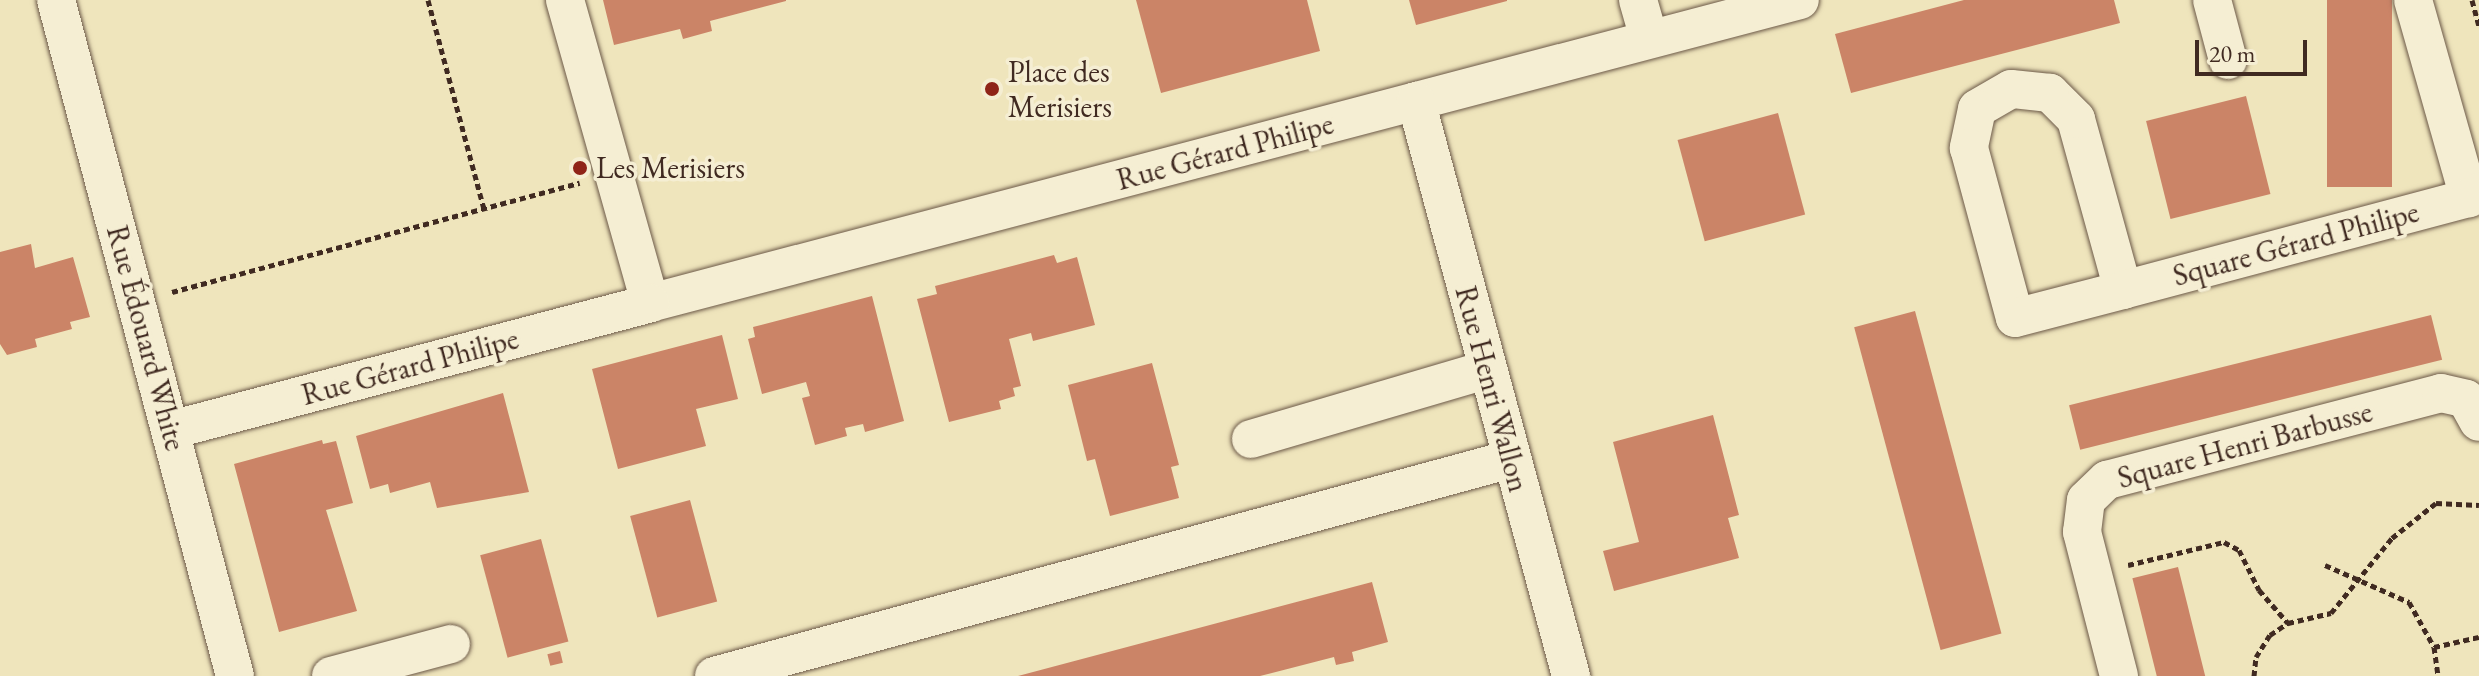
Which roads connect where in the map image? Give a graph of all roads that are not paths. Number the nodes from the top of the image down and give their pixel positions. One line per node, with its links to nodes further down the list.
1 (56, 0): 16 (street, Rue Édouard White)
2 (565, 0): 13 (street)
3 (1638, 0): 7 (street)
4 (1800, 0): 7 (street, Rue Gérard Philipe)
5 (2212, 0): 8 (street)
6 (2413, 0): 10 (street, Square Gérard Philipe)
7 (1649, 38): 9 (street, Rue Gérard Philipe)
8 (2228, 60)
9 (1416, 101): 13 (street, Rue Gérard Philipe); 14 (street, Rue Henri Wallon)
10 (2465, 142): 11 (street, Square Gérard Philipe)
11 (2474, 195): 12 (street, Square Gérard Philipe)
12 (2123, 290): 12 (street, Square Gérard Philipe)
13 (650, 303): 16 (street, Rue Gérard Philipe)
14 (1485, 370): 17 (street); 18 (street, Rue Henri Wallon)
15 (2479, 422): 24 (street, Square Henri Barbusse)
16 (171, 430): 20 (street, Rue Édouard White)
17 (1251, 439)
18 (1511, 459): 22 (street); 23 (street, Rue Henri Wallon)
19 (451, 644): 21 (street)
20 (235, 676)
21 (331, 676)
22 (714, 676)
23 (1571, 676)
24 (2119, 676)

